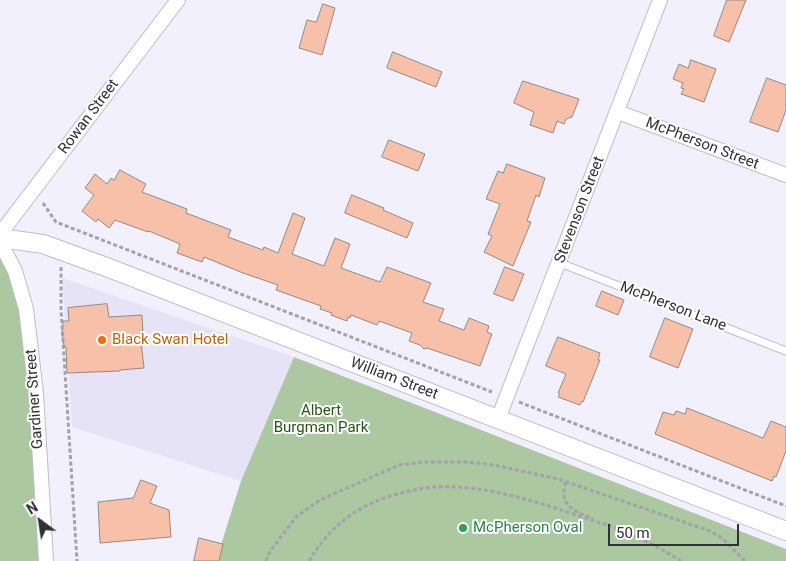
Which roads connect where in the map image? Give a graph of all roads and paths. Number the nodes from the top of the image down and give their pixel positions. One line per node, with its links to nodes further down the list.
1 (178, 0): 5 (street, Rowan Street)
2 (660, 0): 3 (street, Stevenson Street)
3 (618, 112): 4 (street, McPherson Street); 9 (street, Stevenson Street)
4 (786, 175)
5 (34, 190): 6 (street, Rowan Street); 11 (path)
6 (0, 236): 8 (street, William Street)
7 (0, 242): 17 (street, Gardiner Street)
8 (67, 253): 12 (street, William Street); 18 (path)
9 (560, 263): 10 (lane, McPherson Lane); 11 (street, Stevenson Street)
10 (786, 352)
11 (507, 398): 12 (street, Stevenson Street); 14 (path)
12 (498, 419): 16 (street, William Street)
13 (566, 482): 15 (path); 19 (path); 22 (path)
14 (786, 506)
15 (610, 526): 20 (path); 21 (path)
16 (786, 531)
17 (46, 561)
18 (77, 561)
19 (266, 561)
20 (309, 561)
21 (681, 561)
22 (745, 561)

